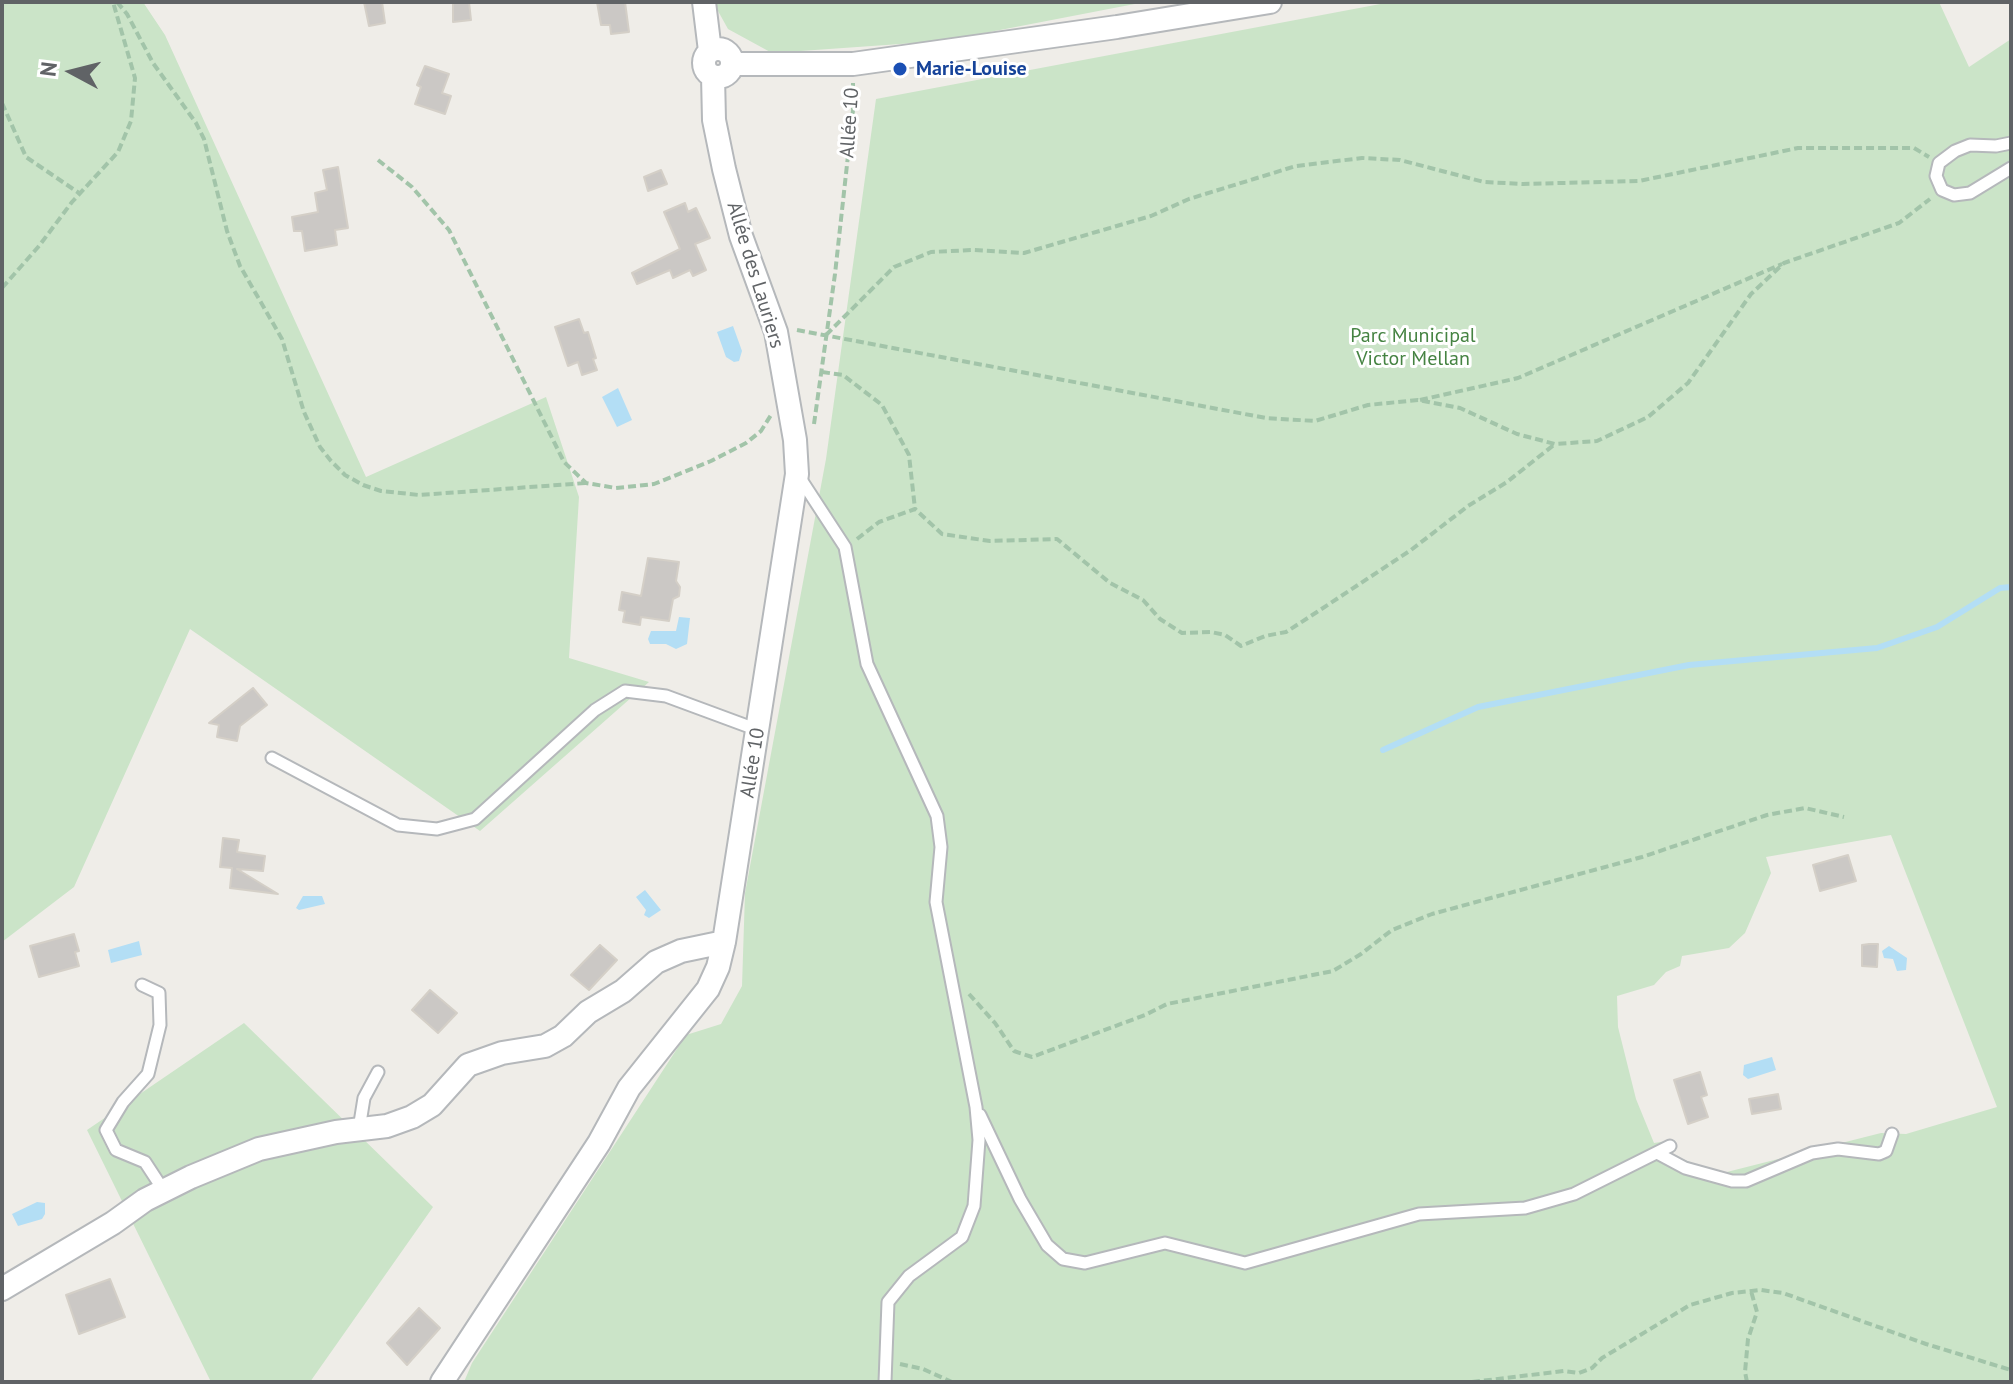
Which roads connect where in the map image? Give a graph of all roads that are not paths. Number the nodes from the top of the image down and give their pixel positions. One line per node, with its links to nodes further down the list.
1 (704, 2): 3 (street)
2 (1270, 2): 4 (street)
3 (710, 51): 4 (street); 5 (street)
4 (733, 64): 5 (street)
5 (713, 76): 8 (street, Allée des Lauriers)
6 (2011, 143): 7 (lane)
7 (2011, 168)
8 (797, 474): 9 (street, Allée 10); 14 (lane)
9 (758, 731): 10 (lane); 11 (street, Allée 10)
10 (272, 758)
11 (724, 942): 15 (street); 21 (street, Allée 10)
12 (142, 985): 19 (lane)
13 (378, 1072): 15 (lane)
14 (976, 1107): 18 (lane); 22 (lane)
15 (359, 1129): 19 (street)
16 (1892, 1134): 18 (lane)
17 (1670, 1146): 18 (lane)
18 (1657, 1153)
19 (164, 1191): 20 (street)
20 (2, 1289)
21 (442, 1382)
22 (885, 1382)

